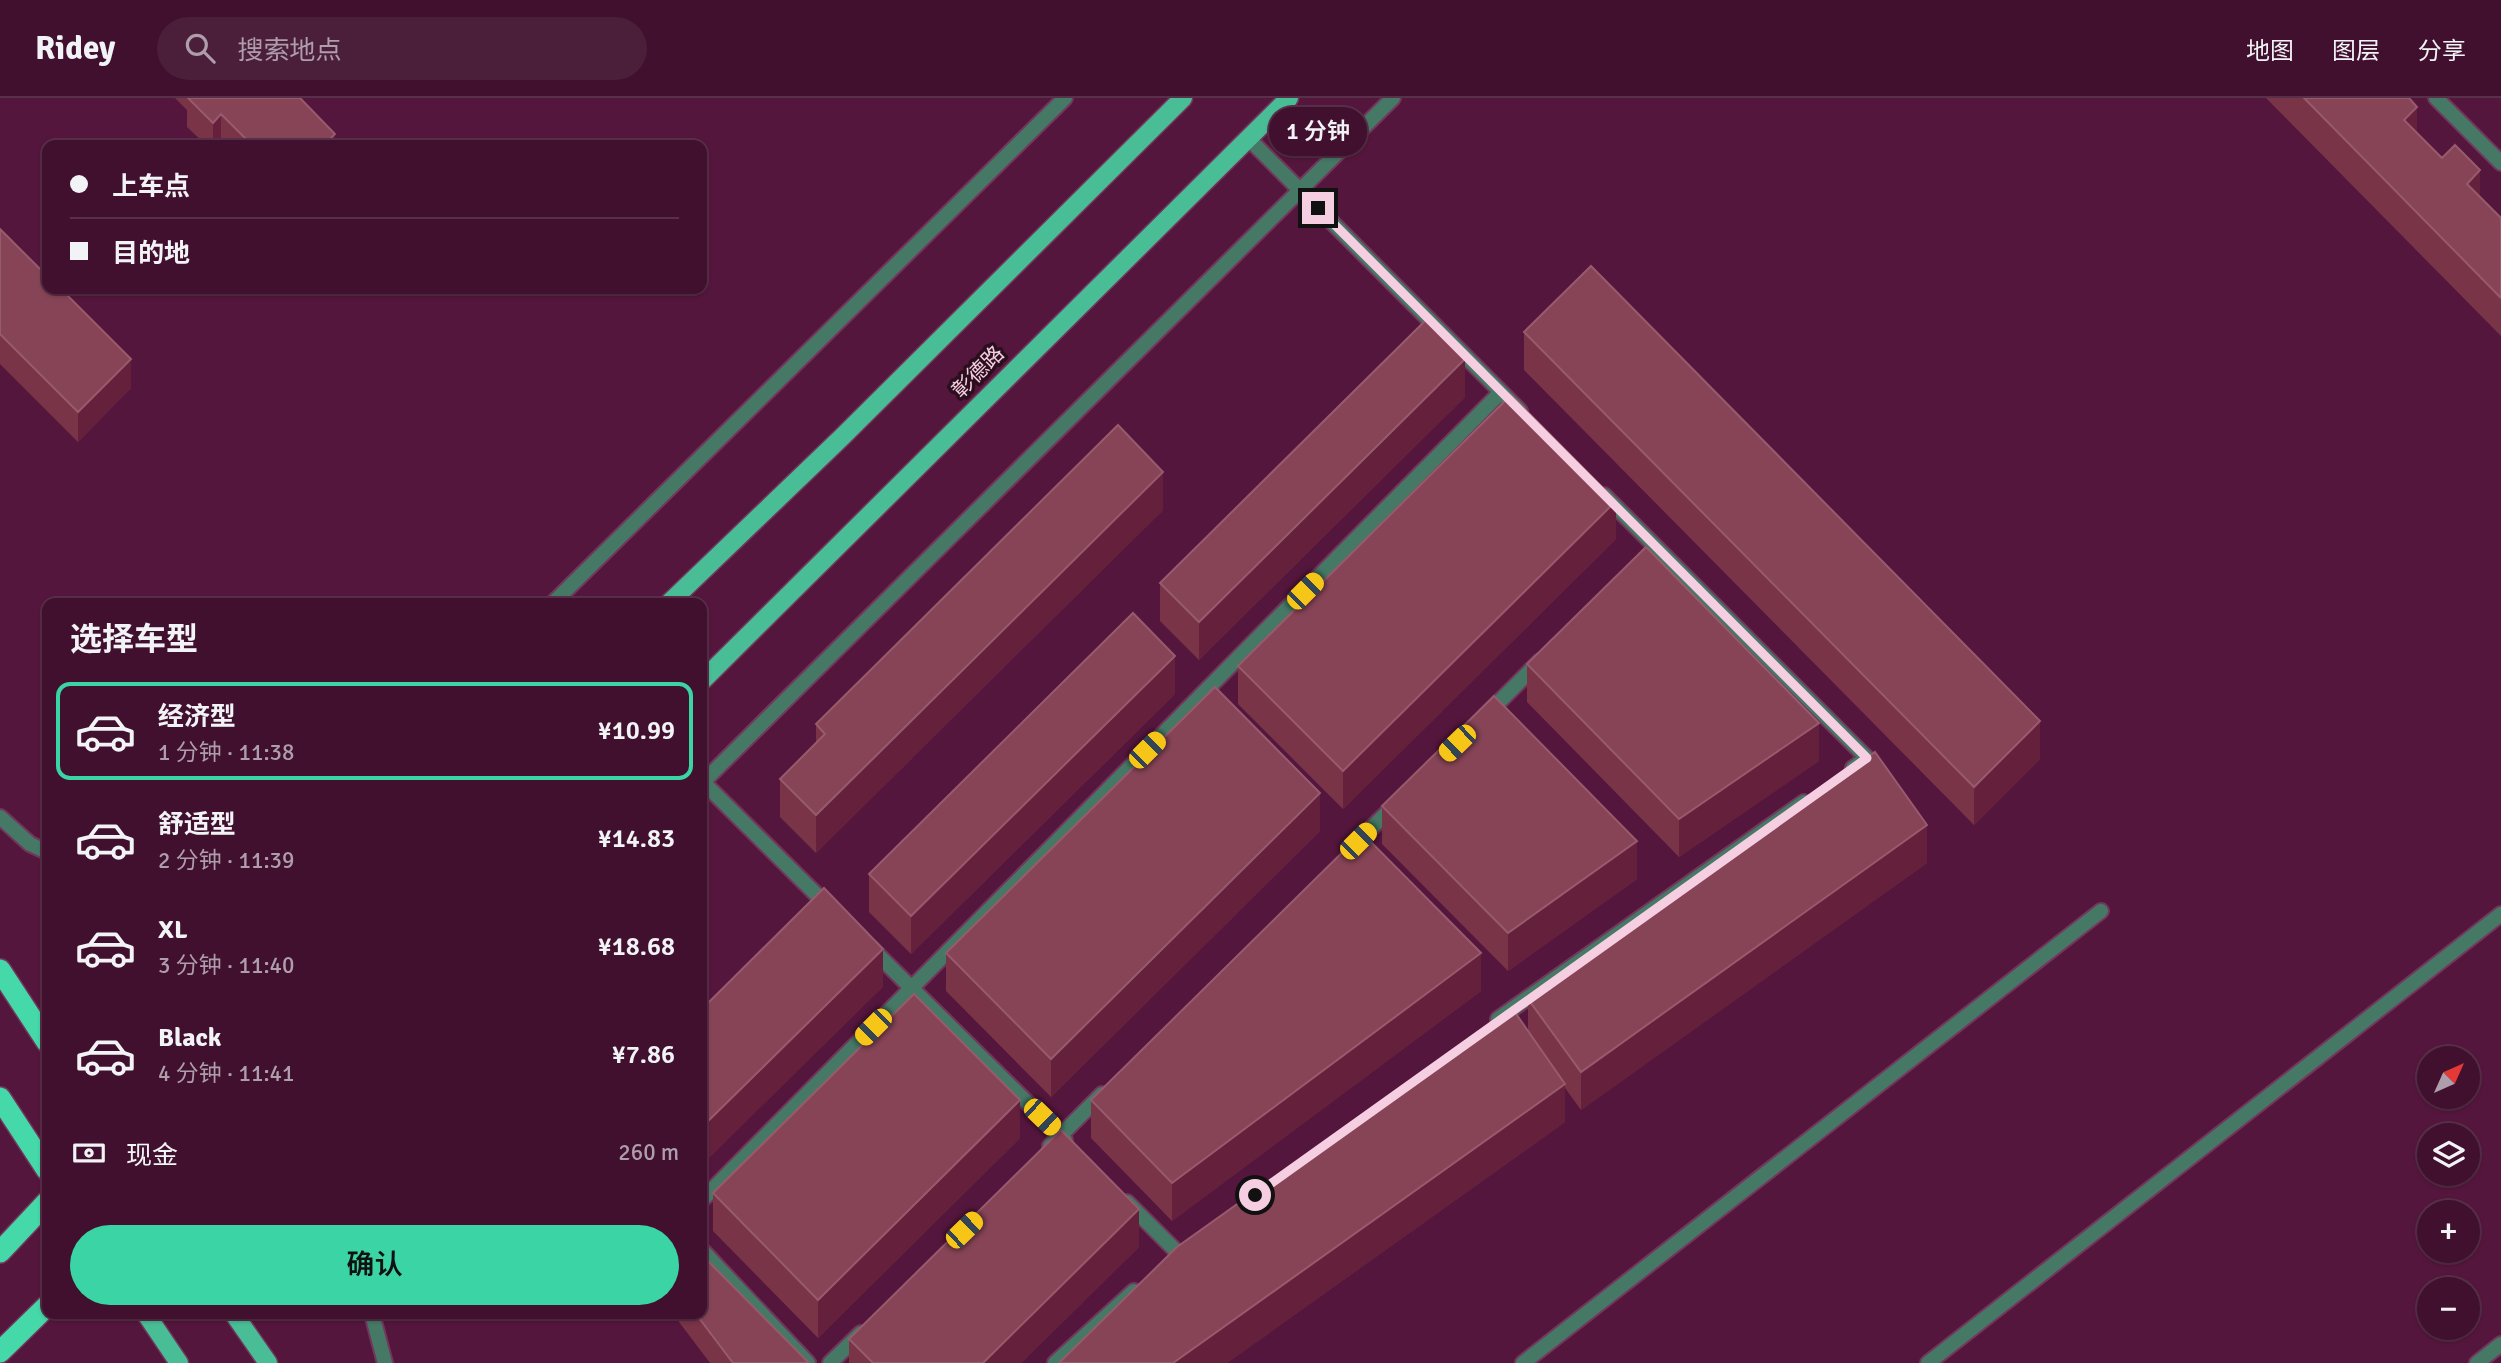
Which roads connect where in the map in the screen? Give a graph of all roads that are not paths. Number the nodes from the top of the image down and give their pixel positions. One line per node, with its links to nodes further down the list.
1 (1065, 98): 12 (street)
2 (1183, 98): 13 (main road)
3 (1289, 98): 6 (main road, 彰德路)
4 (1393, 98): 8 (street)
5 (2437, 98): 7 (street)
6 (1248, 138): 8 (street); 15 (main road, 彰德路)
7 (2501, 163)
8 (1300, 189): 9 (street); 18 (street)
9 (1501, 392): 10 (street); 30 (street)
10 (1530, 421)
11 (1598, 489): 17 (street)
12 (558, 598)
13 (674, 598)
14 (1547, 654): 16 (street)
15 (707, 676)
16 (1477, 723)
17 (1844, 774)
18 (707, 779)
19 (707, 787): 27 (street)
20 (1822, 790): 31 (street)
21 (1408, 792): 24 (street)
22 (0, 817): 23 (street)
23 (42, 850)
24 (1338, 861)
25 (2102, 911): 59 (street)
26 (2501, 914): 60 (street)
27 (842, 919)
28 (862, 939): 30 (street)
29 (0, 970): 32 (highway)
30 (911, 988): 35 (street); 40 (street)
31 (1489, 1026)
32 (42, 1034)
33 (1110, 1086): 35 (street)
34 (0, 1098): 38 (highway)
35 (1060, 1135): 36 (street); 37 (street)
36 (1041, 1154)
37 (1080, 1155)
38 (42, 1162)
39 (1119, 1194): 43 (street)
40 (707, 1195)
41 (42, 1207): 42 (highway)
42 (0, 1252)
43 (1178, 1253)
44 (707, 1255): 56 (street)
45 (1147, 1280): 58 (street)
46 (42, 1311): 52 (highway)
47 (148, 1319): 53 (main road)
48 (237, 1319): 54 (main road)
49 (373, 1319): 55 (street)
50 (868, 1325): 57 (street)
51 (2501, 1344): 61 (street)
52 (0, 1352)
53 (179, 1363)
54 (268, 1363)
55 (385, 1363)
56 (808, 1363)
57 (830, 1363)
58 (1055, 1363)
59 (1523, 1363)
60 (1928, 1363)
61 (2477, 1363)

